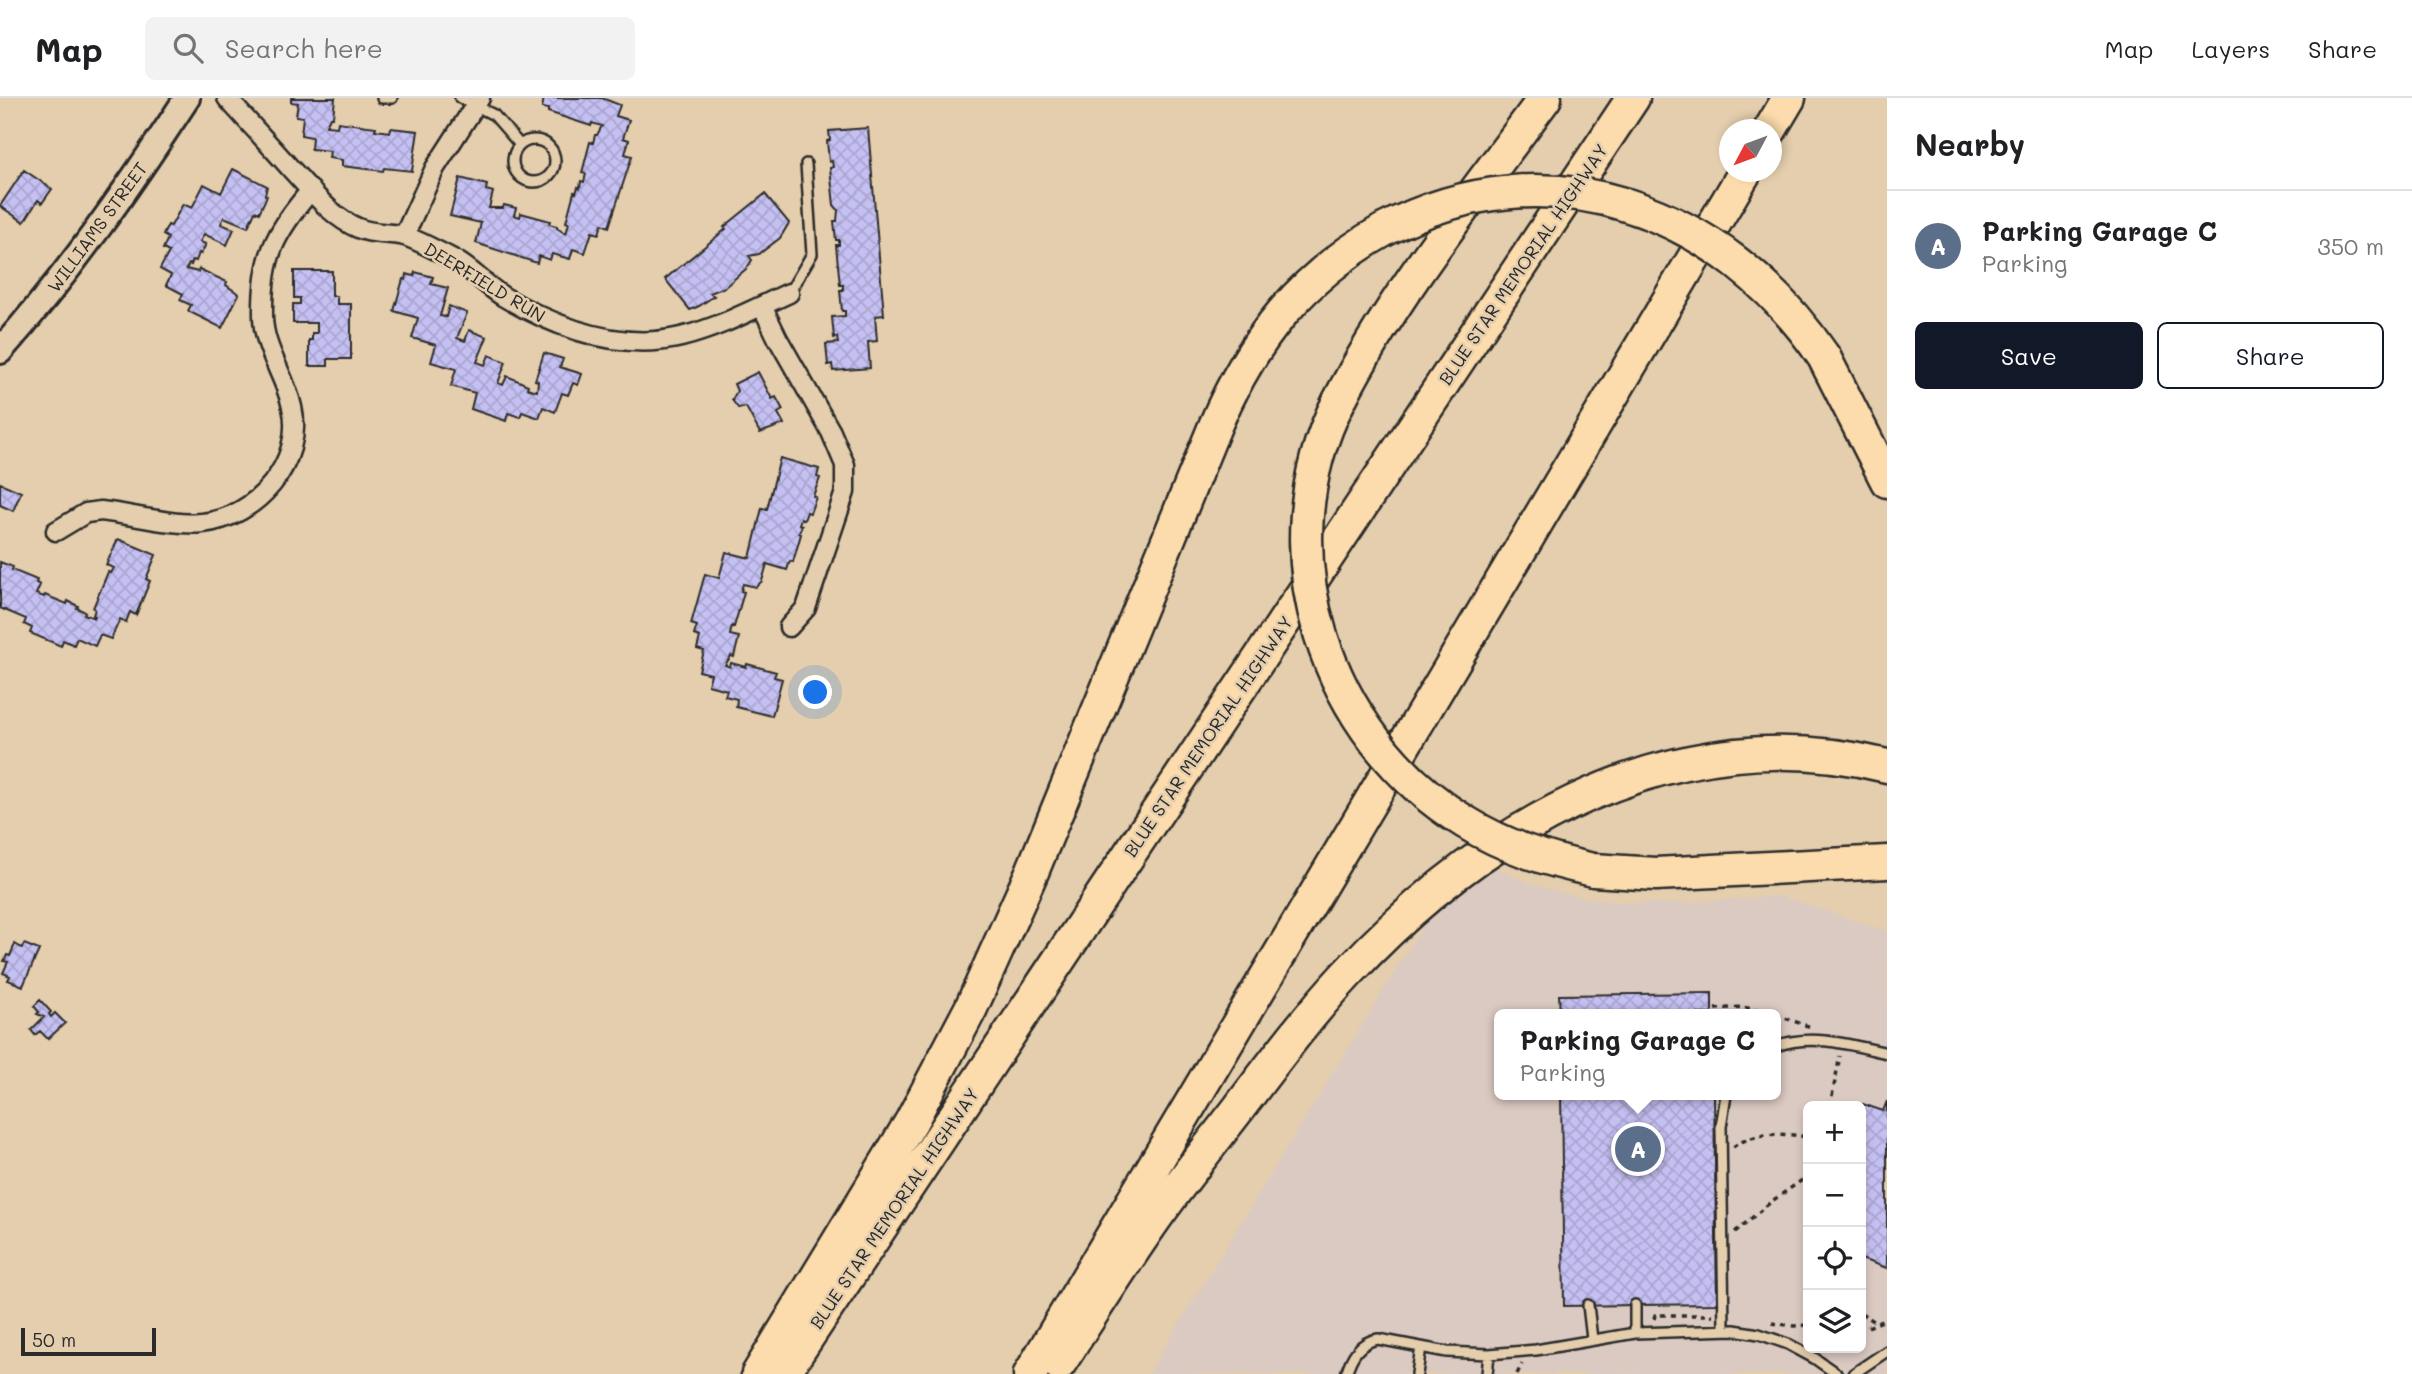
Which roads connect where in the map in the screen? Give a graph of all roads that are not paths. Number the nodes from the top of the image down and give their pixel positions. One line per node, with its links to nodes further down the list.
1 (187, 98): 17 (street, WILLIAMS STREET)
2 (227, 98): 13 (street, DEERFIELD RUN)
3 (382, 98): 4 (lane)
4 (392, 98)
5 (1545, 98): 22 (highway, bridge)
6 (1633, 98): 35 (highway, BLUE STAR MEMORIAL HIGHWAY)
7 (1789, 98): 9 (highway)
8 (472, 100): 10 (lane); 14 (street)
9 (1777, 119)
10 (520, 145): 10 (lane)
11 (806, 164): 15 (lane)
12 (1739, 182): 36 (highway)
13 (311, 190): 14 (street, DEERFIELD RUN); 19 (street)
14 (404, 236): 16 (street, DEERFIELD RUN)
15 (789, 293): 16 (street, DEERFIELD RUN)
16 (762, 306): 20 (street)
17 (0, 351)
18 (1887, 481): 34 (highway, bridge)
19 (56, 531)
20 (789, 627)
21 (1887, 765): 37 (highway)
22 (1887, 862)
23 (1781, 1045): 24 (lane)
24 (1887, 1053)
25 (1725, 1100): 28 (lane)
26 (1635, 1305): 29 (lane)
27 (1588, 1306): 30 (lane)
28 (1724, 1329): 29 (lane); 41 (lane)
29 (1635, 1334): 30 (lane)
30 (1592, 1339): 33 (lane)
31 (1421, 1347): 33 (lane); 38 (lane); 39 (lane)
32 (1887, 1351): 42 (lane)
33 (1489, 1354): 40 (lane)
34 (758, 1374)
35 (783, 1374)
36 (1030, 1374)
37 (1052, 1374)
38 (1346, 1374)
39 (1417, 1374)
40 (1487, 1374)
41 (1837, 1374)
42 (1853, 1374)

